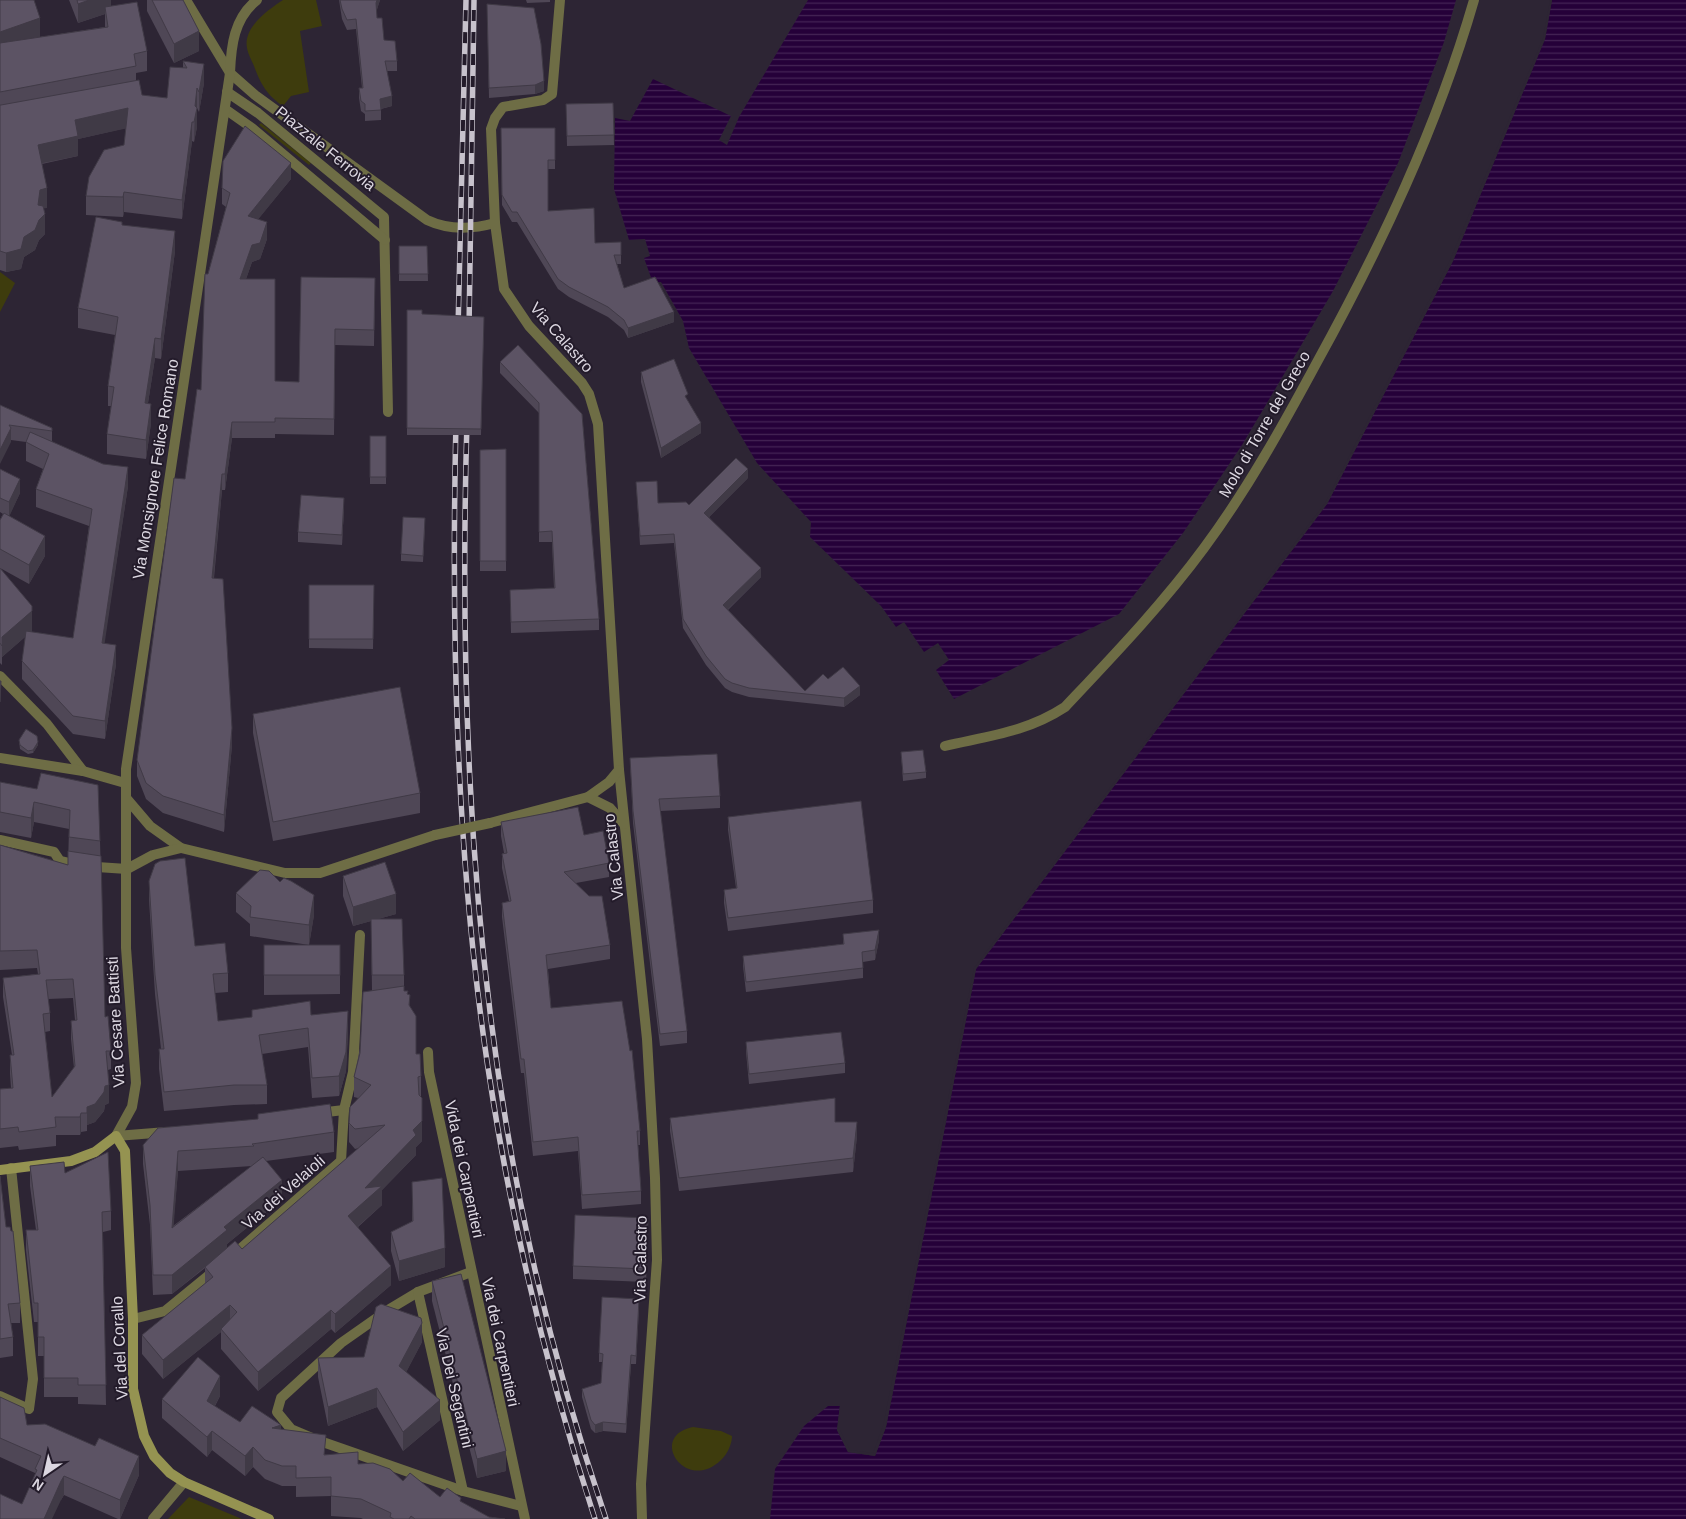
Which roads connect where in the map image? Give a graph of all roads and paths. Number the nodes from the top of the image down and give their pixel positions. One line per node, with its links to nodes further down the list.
1 (186, 0): 5 (street)
2 (257, 0): 5 (street, Via Monsignore Felice Romano)
3 (560, 0): 8 (street, Via Calastro)
4 (1474, 0): 12 (street, Molo di Torre del Greco)
5 (230, 73): 6 (street, Via Monsignore Felice Romano); 8 (street)
6 (227, 92): 7 (street, Via Monsignore Felice Romano); 9 (street, Piazzale Ferrovia)
7 (224, 109): 9 (street, Piazzale Ferrovia); 16 (street, Via Monsignore Felice Romano)
8 (495, 223): 14 (street, Via Calastro)
9 (385, 240): 10 (street, Piazzale Ferrovia)
10 (388, 412)
11 (0, 676): 15 (street)
12 (945, 746)
13 (0, 758): 15 (street)
14 (619, 770): 17 (street); 19 (street, Via Calastro)
15 (83, 771): 16 (street)
16 (125, 783): 18 (street, Via Monsignore Felice Romano)
17 (588, 798): 19 (street); 21 (street, bridge)
18 (127, 799): 21 (street); 22 (street, Via Monsignore Felice Romano)
19 (624, 824): 40 (street, Via Calastro)
20 (0, 840): 22 (street)
21 (181, 848): 22 (street)
22 (128, 869): 28 (street, Via Cesare Battisti)
23 (360, 935): 25 (street, Via dei Velaioli)
24 (428, 1052): 30 (street, Vida dei Carpentieri)
25 (344, 1110): 26 (street); 32 (street, Via dei Velaioli)
26 (306, 1115)
27 (175, 1131): 28 (street)
28 (116, 1136): 29 (street, Via Cesare Battisti); 32 (street, Via del Corallo)
29 (5, 1169): 33 (street)
30 (471, 1272): 31 (street, Via dei Carpentieri); 36 (street, Via dei Carpentieri)
31 (418, 1292): 35 (street, Via Dei Segantini); 35 (street, Via dei Carpentieri)
32 (133, 1319): 34 (street, Via del Corallo)
33 (0, 1396)
34 (184, 1482): 37 (street); 38 (street, Via del Corallo)
35 (463, 1491): 36 (street, Via dei Carpentieri)
36 (522, 1506): 39 (street, Via dei Carpentieri)
37 (153, 1519)
38 (269, 1519)
39 (525, 1519)
40 (642, 1519)

